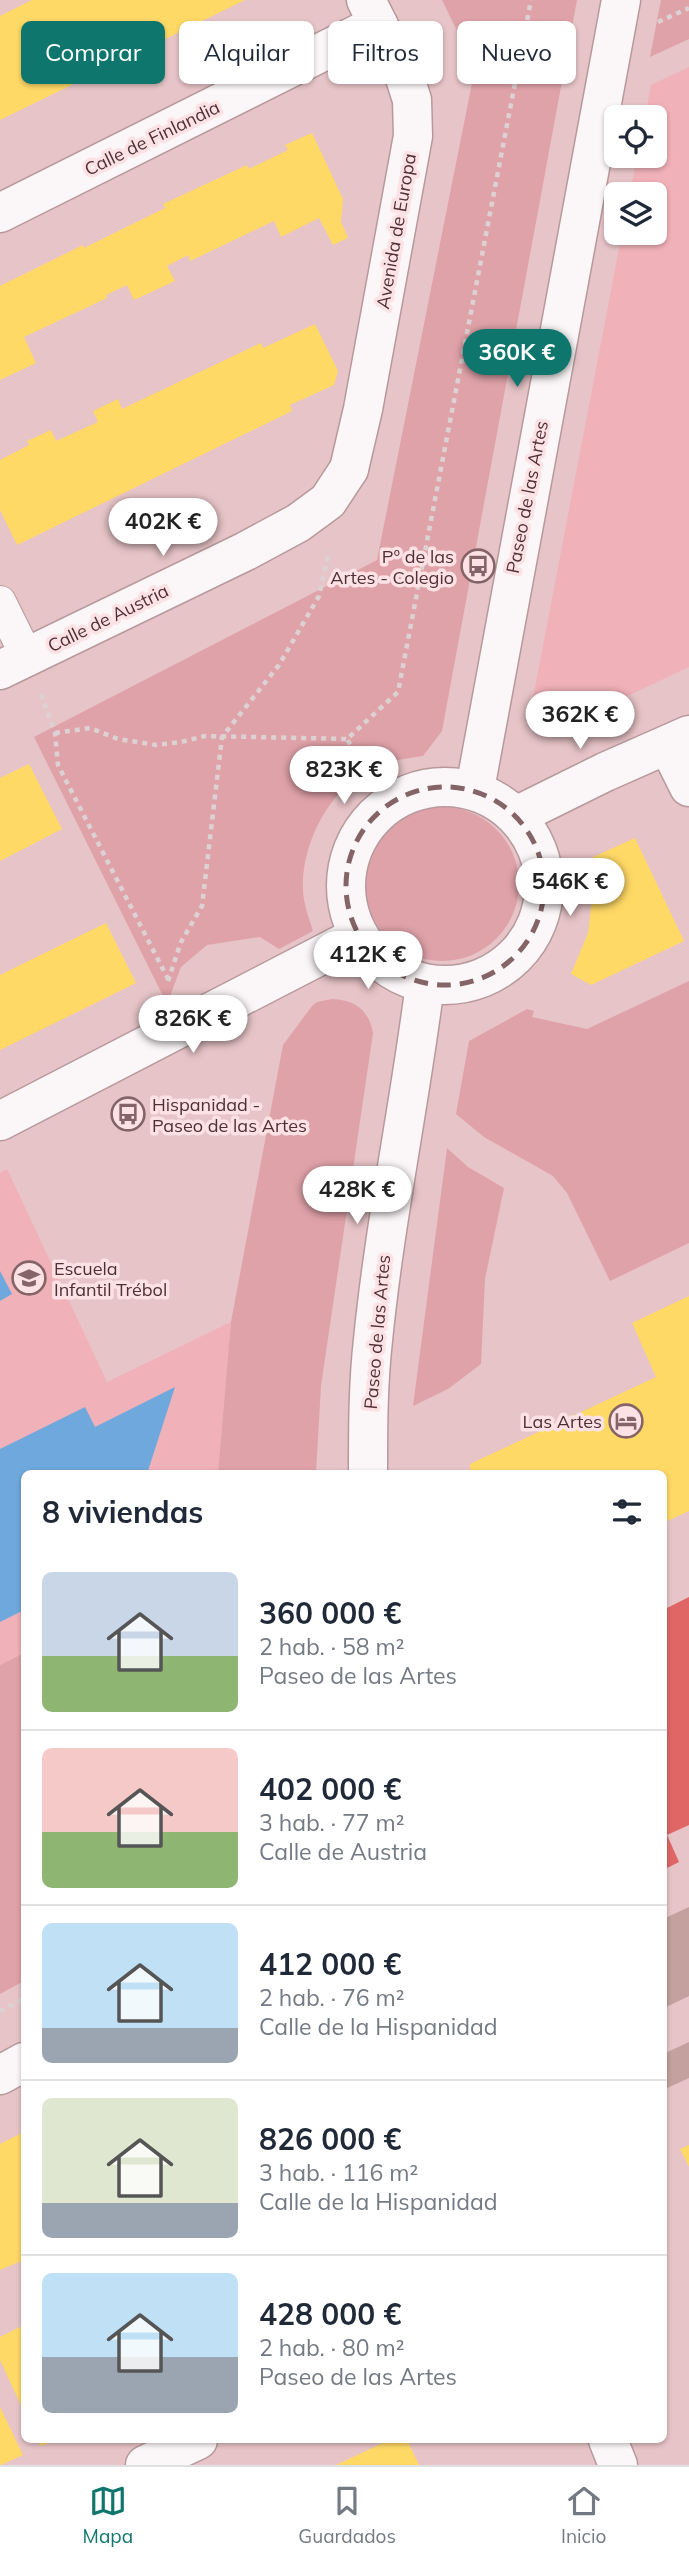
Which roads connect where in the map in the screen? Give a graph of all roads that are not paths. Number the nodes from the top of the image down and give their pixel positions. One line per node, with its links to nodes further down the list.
1 (621, 0): 9 (street, Paseo de las Artes)
2 (372, 12): 3 (street, Calle de Finlandia); 4 (street, Avenida de Europa)
3 (0, 213)
4 (349, 469): 6 (street, Calle de Austria)
5 (0, 602): 6 (street)
6 (13, 663)
7 (679, 740): 8 (street); 10 (street)
8 (689, 788)
9 (475, 789): 10 (street); 11 (street)
10 (518, 815): 12 (street)
11 (358, 936): 12 (street); 13 (street)
12 (425, 984): 14 (street, Paseo de las Artes)
13 (0, 1121)
14 (368, 1470)
15 (21, 2064): 16 (street)
16 (0, 2075)
17 (192, 2443): 19 (street)
18 (609, 2443): 20 (street)
19 (145, 2465)
20 (618, 2465)

